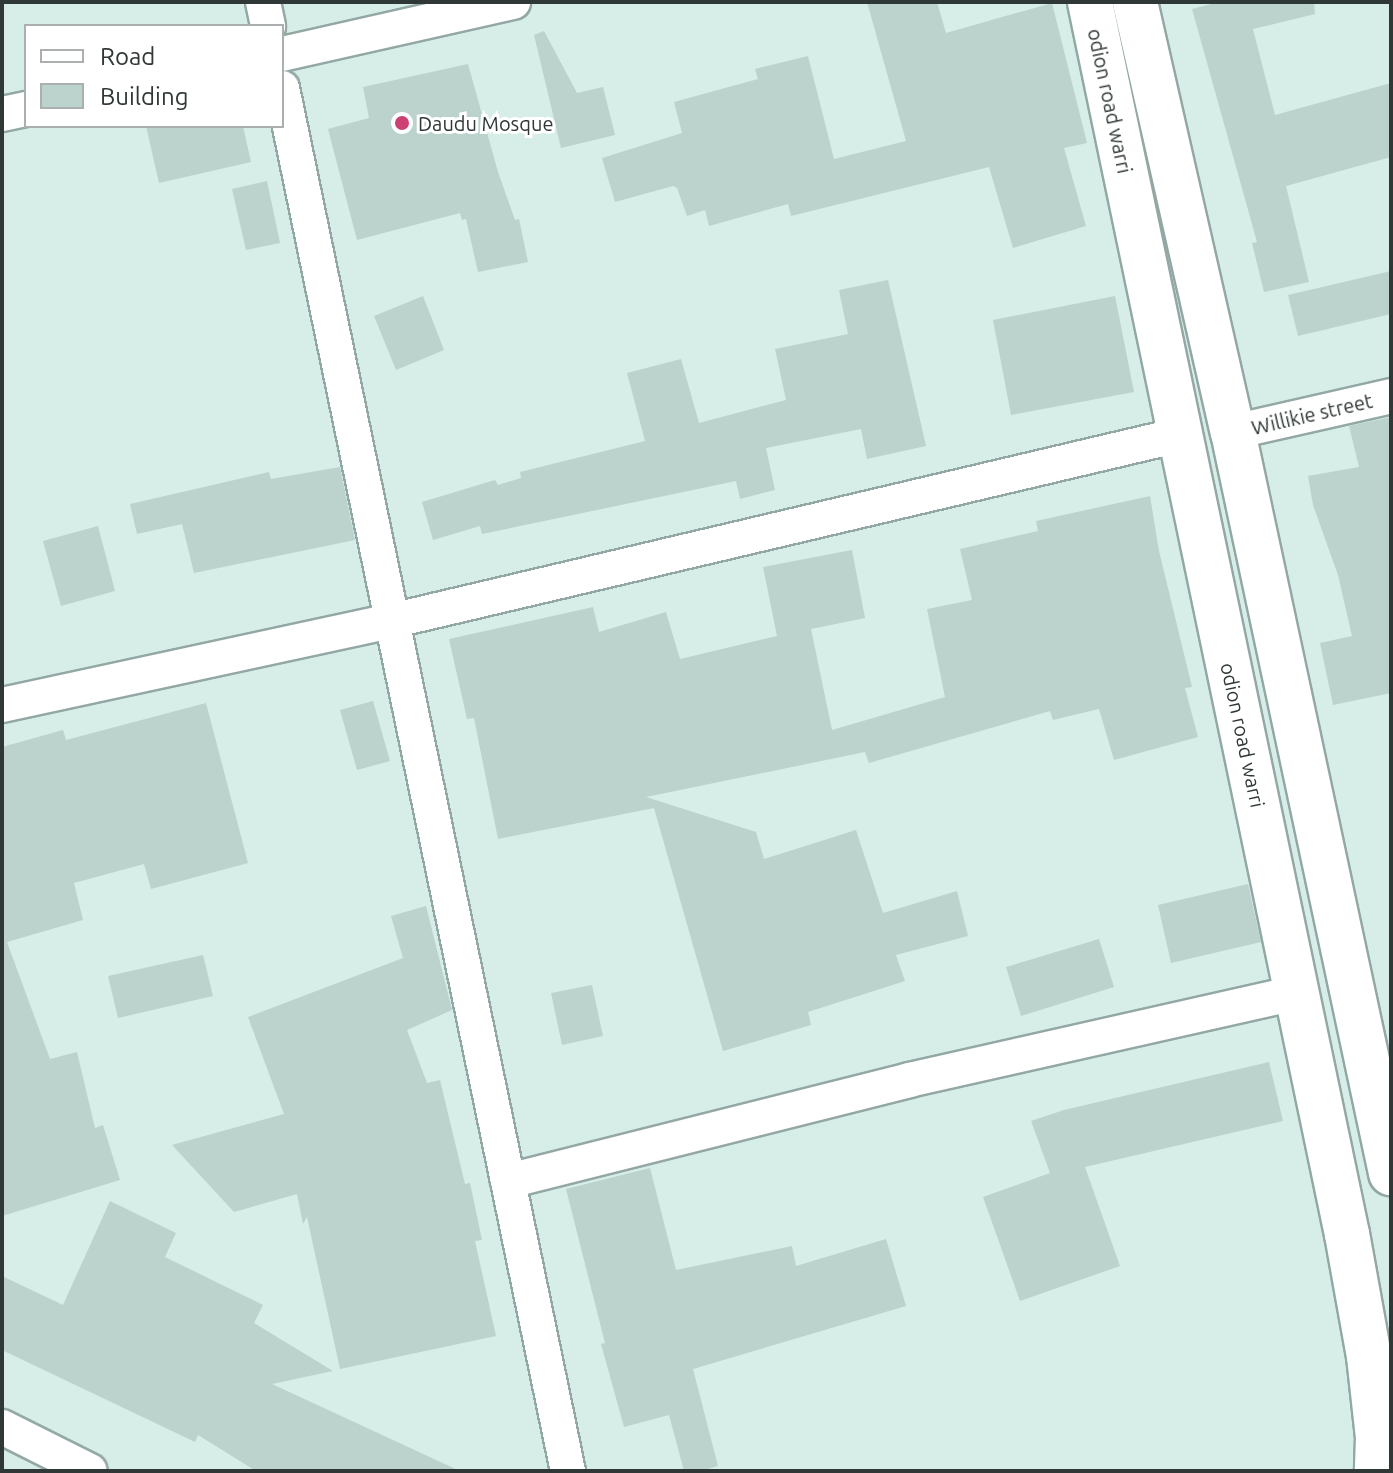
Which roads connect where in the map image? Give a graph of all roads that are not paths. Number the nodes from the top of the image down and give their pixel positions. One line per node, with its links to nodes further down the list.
1 (263, 2): 5 (street)
2 (513, 2): 6 (street)
3 (1090, 2): 12 (main road, odion road warri)
4 (1135, 2): 11 (main road)
5 (268, 24)
6 (284, 54)
7 (284, 98): 13 (street)
8 (24, 109): 9 (street)
9 (2, 114)
10 (1391, 396): 11 (street, Willikie street)
11 (1233, 432): 16 (main road)
12 (1179, 435): 13 (street); 15 (main road, odion road warri)
13 (391, 621): 14 (street); 17 (street)
14 (2, 705)
15 (1298, 992): 17 (street); 21 (main road, odion road warri)
16 (1391, 1173)
17 (508, 1181): 20 (street)
18 (2, 1427): 19 (street)
19 (90, 1471)
20 (568, 1471)
21 (1377, 1471)

